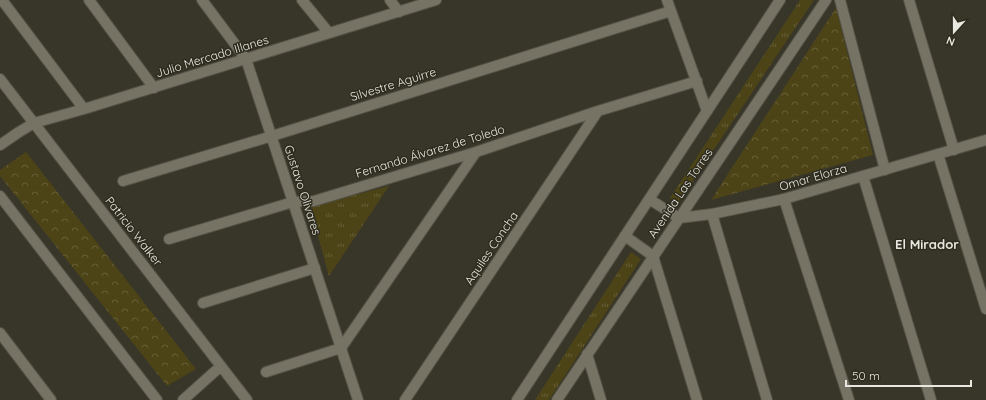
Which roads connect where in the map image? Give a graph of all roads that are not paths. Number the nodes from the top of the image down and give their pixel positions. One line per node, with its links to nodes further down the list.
1 (2, 0): 19 (street)
2 (88, 0): 18 (street)
3 (202, 0): 15 (street, Gustavo Olivares)
4 (302, 0): 14 (street)
5 (390, 0): 13 (street)
6 (436, 0): 13 (street, Julio Mercado Illanes)
7 (667, 0): 12 (street)
8 (780, 0): 21 (street, Avenida Las Torres)
9 (826, 0): 37 (street, Avenida Las Torres)
10 (840, 0): 29 (street)
11 (909, 0): 26 (street)
12 (671, 11): 17 (street); 23 (street, Silvestre Aguirre)
13 (399, 12): 14 (street, Julio Mercado Illanes)
14 (329, 33): 15 (street, Julio Mercado Illanes)
15 (246, 59): 18 (street, Julio Mercado Illanes); 23 (street, Gustavo Olivares)
16 (0, 79): 22 (street, Patricio Walker)
17 (697, 81): 20 (street, Fernando Álvarez de Toledo); 21 (street)
18 (154, 88): 19 (street, Julio Mercado Illanes)
19 (84, 109): 22 (street, Julio Mercado Illanes)
20 (598, 111): 27 (street, Fernando Álvarez de Toledo); 54 (street, Aquiles Concha)
21 (707, 111): 33 (street, Avenida Las Torres)
22 (34, 123): 25 (street, Julio Mercado Illanes); 47 (street, Patricio Walker)
23 (272, 136): 31 (street, Silvestre Aguirre); 35 (street, Gustavo Olivares)
24 (986, 140): 26 (street, Omar Elorza)
25 (0, 145)
26 (954, 150): 28 (street, Omar Elorza)
27 (476, 152): 35 (street, Fernando Álvarez de Toledo); 45 (street)
28 (938, 154): 29 (street, Omar Elorza); 43 (street)
29 (885, 170): 30 (street, Omar Elorza)
30 (863, 176): 34 (street, Omar Elorza); 61 (street)
31 (123, 180)
32 (0, 196): 50 (street)
33 (649, 199): 37 (street); 38 (street, Avenida Las Torres)
34 (784, 199): 36 (street, Omar Elorza); 60 (street)
35 (293, 202): 39 (street, Fernando Álvarez de Toledo); 41 (street, Gustavo Olivares)
36 (712, 214): 37 (street, Omar Elorza); 59 (street)
37 (679, 218): 40 (street, Avenida Las Torres)
38 (625, 236): 40 (street); 55 (street, Avenida Las Torres)
39 (169, 238)
40 (653, 256): 46 (street, Avenida Las Torres); 58 (street)
41 (315, 268): 42 (street); 45 (street, Gustavo Olivares)
42 (203, 303)
43 (986, 310)
44 (0, 333): 49 (street)
45 (341, 348): 48 (street); 53 (street, Gustavo Olivares)
46 (587, 354): 56 (street, Avenida Las Torres); 57 (street)
47 (221, 366): 51 (street); 52 (street, Patricio Walker)
48 (266, 372)
49 (52, 400)
50 (157, 400)
51 (183, 400)
52 (247, 400)
53 (358, 400)
54 (405, 400)
55 (517, 400)
56 (557, 400)
57 (601, 400)
58 (696, 400)
59 (767, 400)
60 (849, 400)
61 (931, 400)

